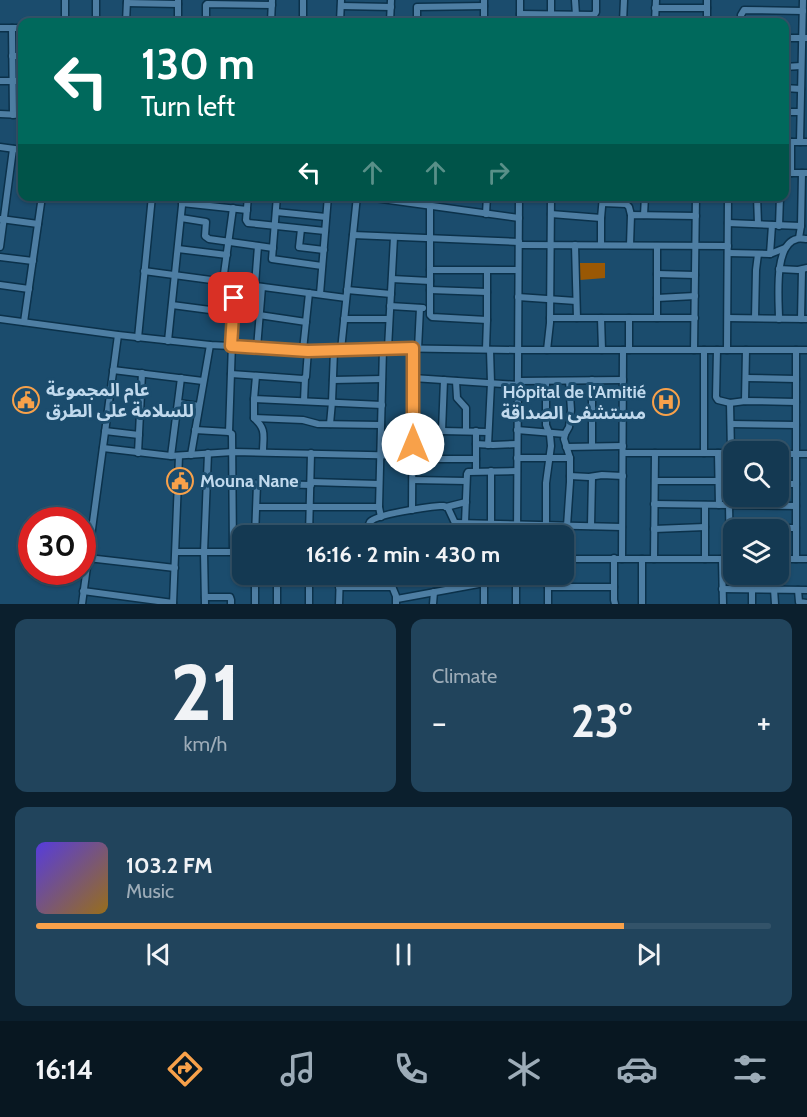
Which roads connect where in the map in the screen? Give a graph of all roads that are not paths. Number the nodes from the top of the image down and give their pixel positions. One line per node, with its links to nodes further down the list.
1 (65, 0): 30 (street)
2 (96, 0): 31 (street)
3 (303, 0): 36 (street)
4 (520, 0): 26 (street)
5 (551, 0): 27 (street)
6 (575, 0): 29 (street)
7 (596, 0): 41 (street)
8 (624, 0): 42 (street)
9 (656, 0): 22 (street)
10 (707, 0): 23 (street)
11 (751, 0): 24 (street)
12 (802, 0): 25 (street)
13 (127, 2): 14 (street); 32 (street)
14 (178, 2): 33 (street)
15 (221, 2): 16 (street); 34 (street)
16 (272, 2): 35 (street)
17 (340, 3): 18 (street)
18 (391, 3): 37 (street)
19 (417, 3): 20 (street)
20 (434, 3): 21 (street)
21 (484, 3)
22 (656, 8): 23 (street); 43 (street)
23 (707, 8): 44 (street)
24 (751, 10): 25 (street); 45 (street)
25 (802, 11): 50 (street)
26 (520, 14): 27 (street); 38 (street)
27 (551, 15): 28 (street)
28 (562, 15): 29 (street); 39 (street)
29 (576, 15): 40 (street)
30 (65, 18)
31 (96, 18)
32 (126, 18)
33 (178, 18)
34 (206, 18)
35 (271, 18)
36 (303, 18)
37 (390, 18)
38 (520, 18)
39 (562, 18)
40 (582, 18)
41 (586, 18)
42 (623, 18)
43 (655, 18)
44 (707, 18)
45 (741, 18)
46 (0, 28): 47 (street)
47 (12, 28): 48 (street); 51 (street)
48 (18, 28)
49 (789, 38): 50 (street)
50 (805, 38): 53 (street)
51 (12, 56): 52 (street); 56 (street)
52 (18, 56)
53 (801, 66): 54 (street); 59 (street)
54 (789, 67)
55 (0, 81): 56 (street)
56 (12, 81): 57 (street); 63 (street)
57 (18, 81)
58 (789, 88): 59 (street)
59 (801, 89): 61 (street)
60 (789, 112): 61 (street)
61 (800, 112): 65 (street)
62 (0, 114): 63 (street)
63 (13, 115): 64 (street)
64 (18, 115)
65 (803, 142)
66 (0, 147): 67 (street)
67 (13, 149): 68 (street); 104 (street)
68 (18, 150)
69 (804, 173): 111 (street)
70 (41, 201): 106 (street)
71 (151, 201): 142 (street)
72 (183, 201): 101 (street)
73 (189, 201): 92 (street)
74 (248, 201): 93 (street)
75 (277, 201): 94 (street)
76 (328, 201): 100 (street)
77 (357, 201): 114 (street)
78 (401, 201): 90 (street)
79 (419, 201): 90 (street)
80 (486, 201): 95 (street)
81 (519, 201): 102 (street)
82 (551, 201): 96 (street)
83 (603, 201): 103 (street)
84 (609, 201): 98 (street)
85 (645, 201): 97 (street)
86 (696, 201): 99 (street)
87 (728, 201): 105 (street)
88 (757, 201): 107 (street)
89 (780, 201): 110 (street)
90 (419, 205): 91 (street)
91 (430, 206): 95 (street); 117 (street)
92 (233, 208): 93 (street); 119 (street)
93 (247, 210): 108 (street)
94 (276, 212): 100 (street); 108 (street)
95 (486, 214): 102 (street)
96 (550, 214): 103 (street); 121 (street)
97 (644, 214): 98 (street); 99 (street)
98 (631, 215): 124 (street)
99 (696, 216): 127 (street)
100 (326, 217): 113 (street)
101 (181, 218): 119 (street); 131 (street)
102 (519, 218): 120 (street)
103 (601, 218): 123 (street)
104 (2, 219): 106 (street); 128 (street)
105 (728, 223): 107 (street); 132 (street)
106 (38, 224): 138 (street)
107 (758, 224): 109 (street)
108 (275, 225): 112 (street); 129 (street)
109 (772, 225): 110 (street); 135 (street)
110 (779, 226): 111 (street)
111 (801, 226): 116 (street)
112 (301, 229): 113 (street); 133 (street)
113 (325, 231): 133 (street)
114 (353, 235): 115 (street); 156 (street)
115 (394, 237): 117 (street); 149 (street)
116 (799, 238): 118 (street); 130 (street)
117 (430, 239): 120 (street); 143 (street)
118 (807, 239)
119 (228, 242): 125 (street); 136 (street)
120 (519, 243): 121 (street); 144 (street)
121 (550, 245): 122 (street); 166 (street)
122 (575, 245): 123 (street); 167 (street)
123 (601, 245): 124 (street)
124 (630, 245): 126 (street)
125 (258, 246): 129 (street); 154 (street)
126 (657, 246): 127 (street); 146 (street)
127 (695, 246): 132 (street); 148 (street)
128 (0, 247)
129 (273, 248): 139 (street)
130 (785, 248): 135 (street); 140 (street)
131 (178, 249): 136 (street); 147 (street)
132 (728, 249): 134 (street); 180 (street)
133 (324, 250): 139 (street)
134 (758, 254): 135 (street); 181 (street)
135 (770, 254)
136 (227, 255): 150 (street)
137 (0, 257): 138 (street)
138 (33, 261): 155 (street)
139 (322, 266): 160 (street)
140 (779, 268): 141 (street); 185 (street)
141 (804, 269): 186 (street)
142 (144, 270): 147 (street); 191 (street)
143 (430, 270): 145 (street); 151 (street)
144 (518, 270): 145 (street); 163 (street)
145 (487, 271): 158 (street)
146 (657, 274): 148 (street); 165 (street)
147 (175, 275): 150 (street); 168 (street)
148 (695, 275): 162 (street)
149 (392, 279): 151 (street); 161 (street)
150 (223, 281): 152 (street)
151 (430, 281): 157 (street)
152 (234, 283): 154 (street); 172 (street)
153 (0, 285): 155 (street)
154 (258, 286): 159 (street); 173 (street)
155 (29, 289): 188 (street)
156 (347, 290): 161 (street); 164 (street)
157 (430, 290): 158 (street); 171 (street)
158 (487, 292): 187 (street)
159 (309, 293): 160 (street); 189 (street)
160 (320, 294): 164 (street)
161 (391, 294): 169 (street)
162 (695, 296): 165 (street); 179 (street)
163 (518, 297): 166 (street); 201 (street)
164 (346, 298): 183 (street)
165 (657, 298): 178 (street)
166 (550, 299): 167 (street); 174 (street)
167 (576, 301): 175 (street)
168 (172, 305): 172 (street); 192 (street)
169 (390, 306): 170 (street); 184 (street)
170 (420, 308): 171 (street); 197 (street)
171 (430, 308): 187 (street)
172 (233, 313): 194 (street)
173 (260, 315): 189 (street); 195 (street)
174 (550, 318): 175 (street); 202 (street)
175 (577, 318): 176 (street)
176 (601, 318): 177 (street); 203 (street)
177 (629, 318): 178 (street); 204 (street)
178 (657, 318): 179 (street)
179 (695, 318): 205 (street)
180 (728, 318): 181 (street); 208 (street)
181 (755, 318): 185 (street)
182 (0, 319): 188 (street)
183 (344, 319): 184 (street); 199 (street)
184 (389, 319): 196 (street)
185 (779, 319): 186 (street)
186 (804, 319)
187 (487, 320): 200 (street)
188 (24, 322): 190 (street)
189 (306, 322): 198 (street)
190 (118, 336): 191 (street); 212 (street)
191 (138, 338): 192 (street)
192 (168, 341): 193 (street)
193 (210, 345): 194 (street); 228 (street)
194 (231, 346): 195 (street); 214 (street)
195 (257, 348): 198 (street)
196 (385, 348): 197 (street); 199 (street); 222 (street)
197 (415, 349): 200 (street); 220 (street)
198 (306, 350): 199 (street); 219 (street)
199 (338, 350): 224 (street)
200 (488, 350): 201 (street); 232 (street)
201 (518, 350): 202 (street); 233 (street)
202 (547, 350): 203 (street)
203 (602, 350): 204 (street)
204 (626, 350): 205 (street); 227 (street)
205 (694, 350): 206 (street)
206 (704, 350): 207 (street); 215 (street)
207 (717, 350): 208 (street); 216 (street)
208 (727, 350): 209 (street)
209 (746, 350): 210 (street); 221 (street)
210 (796, 350): 211 (street); 223 (street)
211 (807, 350)
212 (113, 370): 213 (street); 250 (street)
213 (142, 373): 218 (street); 259 (street)
214 (231, 374): 217 (street); 255 (street)
215 (704, 375): 216 (street); 274 (street)
216 (717, 375): 240 (street)
217 (256, 376): 219 (street); 234 (street)
218 (181, 378): 228 (street); 239 (street)
219 (304, 378): 235 (street)
220 (413, 378): 225 (street); 251 (street)
221 (746, 378): 223 (street); 236 (street)
222 (382, 379): 224 (street); 241 (street)
223 (796, 379): 238 (street)
224 (333, 380): 237 (street)
225 (444, 380): 229 (street); 252 (street)
226 (592, 380): 227 (street); 231 (street); 264 (street)
227 (623, 380): 267 (street)
228 (204, 381): 242 (street)
229 (456, 381): 232 (street); 253 (street)
230 (546, 381): 231 (street); 233 (street); 257 (street)
231 (569, 381): 258 (street)
232 (491, 383): 233 (street); 256 (street)
233 (518, 383): 249 (street)
234 (254, 399): 235 (street); 243 (street)
235 (304, 401): 237 (street)
236 (745, 401): 238 (street); 240 (street)
237 (332, 402): 241 (street); 244 (street)
238 (796, 402): 247 (street)
239 (179, 403): 242 (street); 282 (street)
240 (730, 403): 245 (street)
241 (382, 405): 246 (street)
242 (199, 406): 248 (street)
243 (254, 418): 244 (street); 269 (street)
244 (330, 424): 246 (street)
245 (731, 424): 247 (street); 260 (street)
246 (381, 425): 281 (street)
247 (796, 425): 279 (street)
248 (195, 430): 255 (street); 277 (street)
249 (517, 430): 257 (street); 262 (street)
250 (105, 431): 259 (street); 266 (street)
251 (413, 431): 252 (street); 284 (street)
252 (442, 431): 253 (street)
253 (466, 431): 254 (street)
254 (476, 431): 256 (street); 261 (street)
255 (229, 432): 268 (street)
256 (488, 432): 263 (street)
257 (549, 432): 258 (street); 286 (street)
258 (565, 434): 265 (street)
259 (139, 435): 270 (street)
260 (732, 441)
261 (476, 444): 263 (street); 288 (street)
262 (517, 444): 263 (street); 285 (street)
263 (488, 445)
264 (592, 446): 265 (street); 267 (street)
265 (566, 447): 287 (street)
266 (103, 448): 270 (street); 312 (street)
267 (623, 449): 273 (street); 293 (street)
268 (233, 452): 269 (street); 271 (street); 299 (street)
269 (263, 452): 272 (street)
270 (138, 453): 282 (street)
271 (207, 453): 277 (street); 338 (street)
272 (311, 453): 281 (street); 301 (street)
273 (655, 453): 274 (street); 297 (street)
274 (704, 453): 275 (street)
275 (718, 453): 276 (street); 298 (street)
276 (723, 453)
277 (191, 454): 283 (street)
278 (789, 454): 279 (street)
279 (796, 454): 280 (street); 304 (street)
280 (807, 454)
281 (380, 455): 284 (street); 302 (street)
282 (171, 456): 283 (street)
283 (179, 456): 337 (street)
284 (413, 456): 288 (street); 295 (street)
285 (517, 458): 286 (street); 291 (street)
286 (549, 458): 287 (street); 327 (street)
287 (570, 458): 292 (street)
288 (476, 459): 289 (street)
289 (476, 471): 290 (street); 296 (street)
290 (491, 471): 291 (street); 321 (street)
291 (517, 471): 322 (street)
292 (570, 476): 294 (street); 328 (street)
293 (623, 476): 294 (street); 331 (street)
294 (592, 477): 330 (street)
295 (413, 480): 296 (street); 317 (street)
296 (466, 481): 305 (street)
297 (655, 481): 298 (street); 306 (street)
298 (718, 481): 308 (street)
299 (233, 483): 300 (street); 323 (street)
300 (257, 484): 301 (street); 313 (street)
301 (311, 484): 302 (street); 314 (street)
302 (379, 484): 315 (street)
303 (789, 484): 304 (street)
304 (796, 484): 311 (street)
305 (466, 502): 316 (street); 320 (street)
306 (654, 504): 307 (street); 335 (street)
307 (705, 505): 308 (street); 332 (street)
308 (719, 505): 309 (street)
309 (723, 505)
310 (789, 506): 311 (street)
311 (796, 506): 334 (street)
312 (95, 507)
313 (257, 507): 314 (street); 324 (street)
314 (311, 507): 315 (street); 325 (street)
315 (379, 507): 318 (street)
316 (446, 507): 317 (street); 319 (street)
317 (412, 510): 318 (street)
318 (381, 517): 326 (street)
319 (456, 523): 320 (street)
320 (465, 523): 321 (street)
321 (491, 524): 322 (street)
322 (517, 524): 327 (street)
323 (232, 525)
324 (256, 525)
325 (310, 525)
326 (369, 525)
327 (546, 525)
328 (567, 525)
329 (574, 526): 330 (street)
330 (591, 526): 331 (street)
331 (622, 527): 342 (street)
332 (705, 528): 335 (street); 345 (street)
333 (789, 528): 334 (street)
334 (796, 528): 348 (street)
335 (654, 529): 344 (street)
336 (232, 551): 338 (street)
337 (176, 552): 338 (street); 350 (street)
338 (204, 552): 369 (street)
339 (614, 558): 341 (street); 342 (street); 361 (street)
340 (96, 559): 350 (street)
341 (574, 559)
342 (622, 559): 343 (street)
343 (642, 559): 344 (street); 385 (street)
344 (654, 559): 345 (street)
345 (705, 559): 346 (street)
346 (722, 559): 362 (street)
347 (789, 559): 348 (street)
348 (796, 559): 349 (street)
349 (807, 559)
350 (175, 568): 374 (street)
351 (84, 585): 367 (street)
352 (255, 585): 376 (street)
353 (277, 585): 377 (street)
354 (309, 585): 378 (street)
355 (478, 585): 368 (street)
356 (484, 585): 381 (street)
357 (516, 585): 382 (street)
358 (339, 587): 359 (street); 379 (street)
359 (392, 587): 370 (street)
360 (548, 587): 361 (street); 383 (street)
361 (614, 587): 384 (street)
362 (722, 589): 363 (street); 386 (street)
363 (752, 589): 364 (street); 387 (street)
364 (774, 589): 365 (street); 388 (street)
365 (798, 590): 366 (street); 372 (street)
366 (807, 590)
367 (83, 591): 371 (street); 373 (street)
368 (434, 592): 370 (street); 380 (street)
369 (205, 601): 375 (street)
370 (397, 601)
371 (158, 602): 374 (street)
372 (807, 603)
373 (82, 604)
374 (173, 604)
375 (231, 604)
376 (255, 604)
377 (277, 604)
378 (309, 604)
379 (339, 604)
380 (433, 604)
381 (484, 604)
382 (516, 604)
383 (548, 604)
384 (615, 604)
385 (642, 604)
386 (723, 604)
387 (752, 604)
388 (775, 604)

